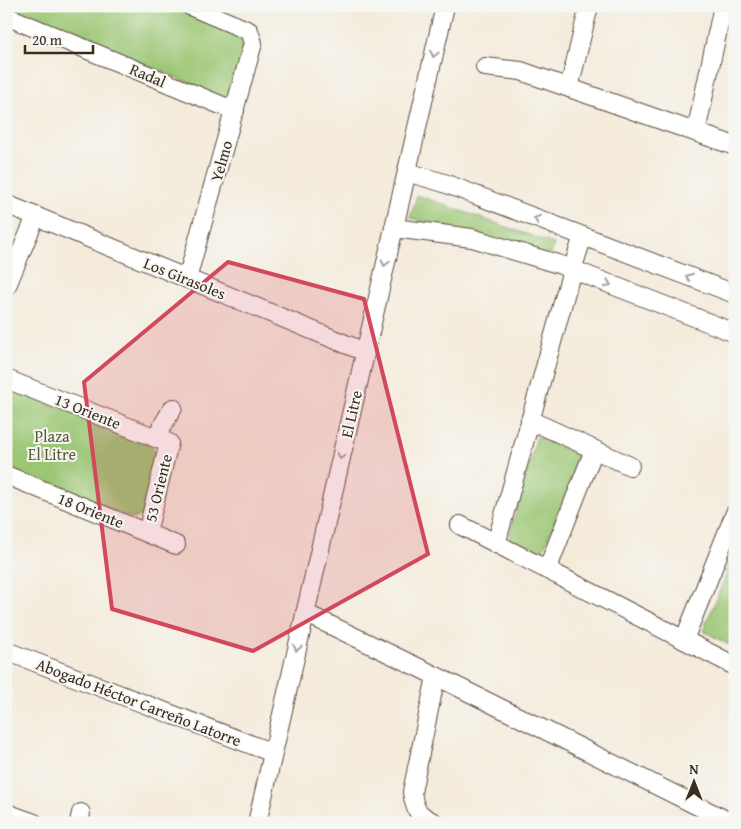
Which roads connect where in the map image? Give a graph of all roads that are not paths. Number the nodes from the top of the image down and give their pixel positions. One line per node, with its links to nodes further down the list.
1 (190, 6): 8 (street, Yelmo)
2 (445, 6): 11 (street, El Litre, one-way to 11)
3 (589, 6): 7 (street)
4 (722, 6): 9 (street)
5 (6, 16): 8 (street, Radal)
6 (485, 66): 7 (street)
7 (569, 88): 9 (street)
8 (235, 110): 17 (street, Yelmo)
9 (696, 132): 10 (street)
10 (735, 146)
11 (407, 172): 14 (street, El Litre); 15 (street, one-way to 11)
12 (6, 204): 13 (street, Los Girasoles)
13 (36, 216): 17 (street, Los Girasoles); 18 (street)
14 (394, 228): 16 (street); 21 (street, El Litre, one-way to 21)
15 (583, 236): 16 (street); 19 (street, one-way to 15)
16 (572, 270): 20 (street, one-way to 20); 24 (street)
17 (187, 279): 21 (street, Los Girasoles)
18 (6, 288)
19 (735, 294)
20 (735, 333)
21 (365, 352): 35 (street, El Litre, one-way to 35)
22 (6, 379): 25 (street, 13 Oriente)
23 (173, 408): 25 (street, 53 Oriente)
24 (530, 420): 26 (street); 32 (street)
25 (162, 440): 31 (street, 53 Oriente)
26 (594, 450): 27 (street); 34 (street)
27 (630, 466)
28 (6, 475): 31 (street, 18 Oriente)
29 (735, 513): 36 (street)
30 (460, 525): 32 (street)
31 (147, 533): 33 (street, 18 Oriente)
32 (496, 544): 34 (street)
33 (176, 545)
34 (547, 570): 36 (street)
35 (305, 613): 39 (street); 40 (street, El Litre, one-way to 40)
36 (684, 640): 38 (street)
37 (6, 651): 40 (street, Abogado Héctor Carreño Latorre)
38 (735, 666)
39 (436, 676): 44 (street); 45 (street)
40 (273, 753): 43 (street, El Litre)
41 (6, 813): 42 (street)
42 (34, 823)
43 (257, 823)
44 (435, 823)
45 (732, 823)

